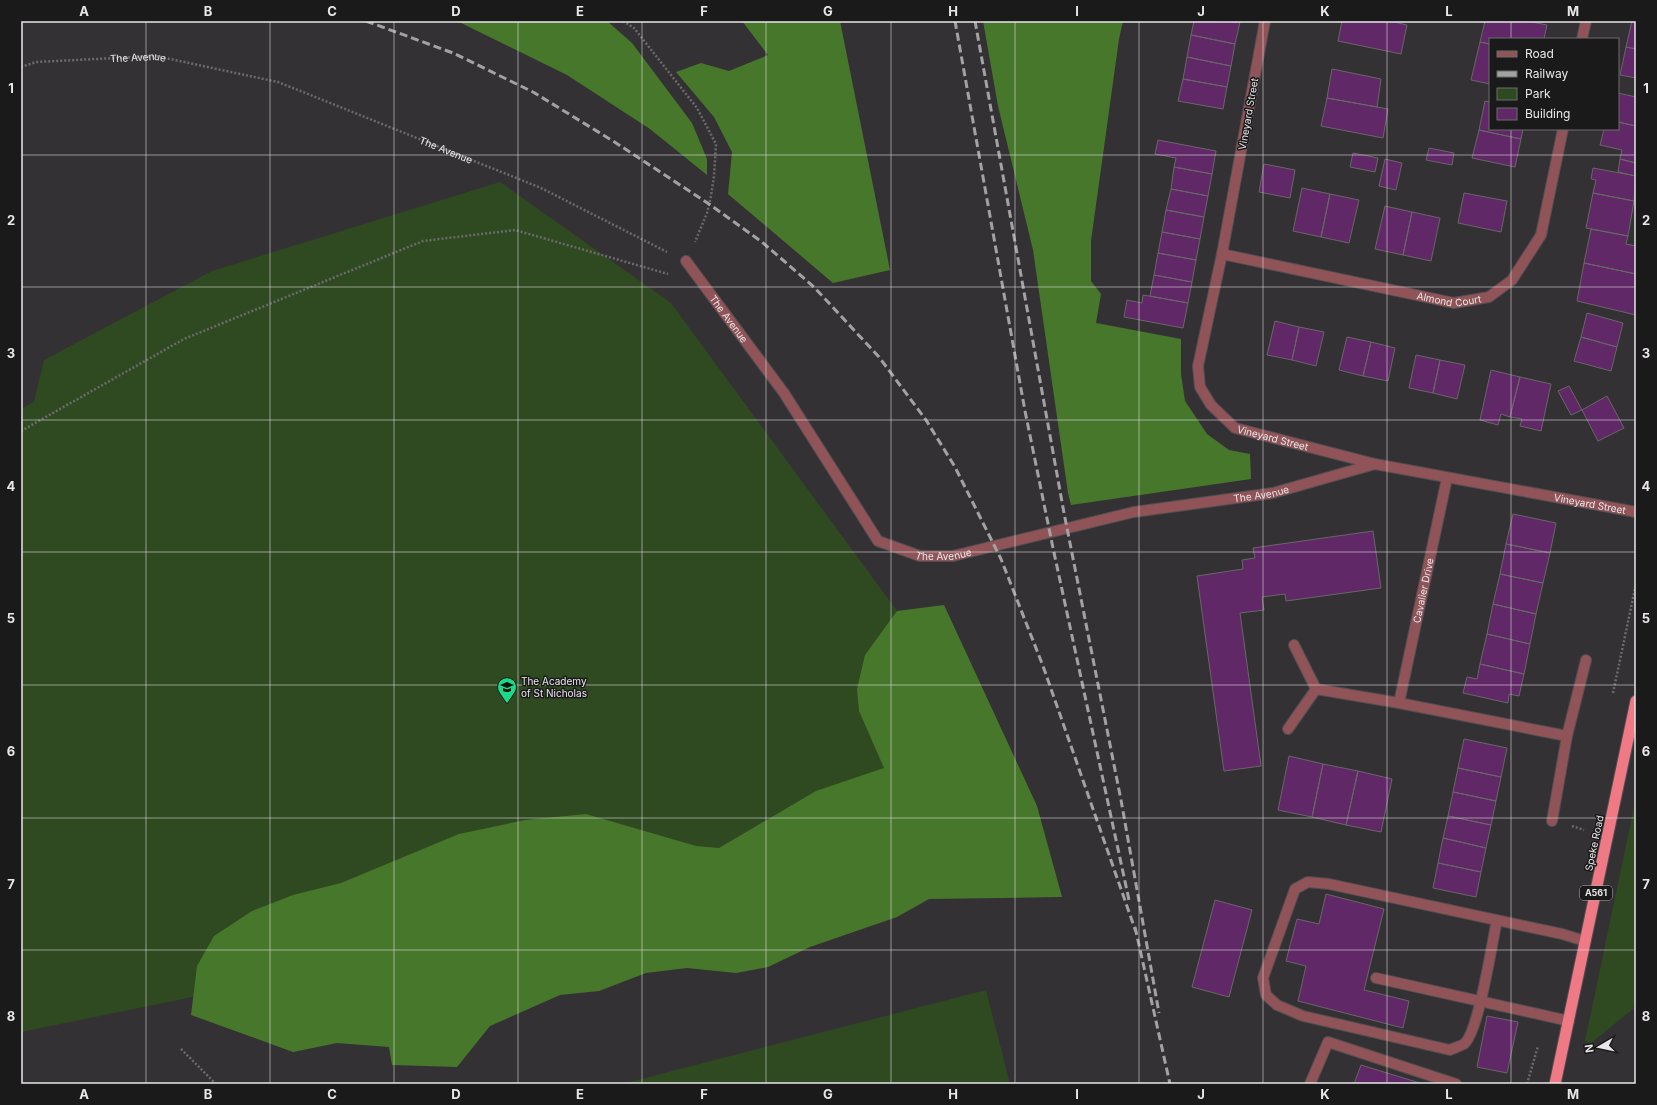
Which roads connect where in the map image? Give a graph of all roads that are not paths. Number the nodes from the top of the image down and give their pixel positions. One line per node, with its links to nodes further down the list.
1 (1265, 21): 5 (street, Vineyard Street)
2 (1586, 21): 3 (street)
3 (1582, 38)
4 (1563, 130): 5 (street, Almond Court)
5 (1222, 254): 7 (street, Vineyard Street)
6 (686, 261): 7 (street, The Avenue)
7 (1375, 464): 8 (street, Vineyard Street)
8 (1447, 478): 9 (street, Vineyard Street); 14 (street, Cavalier Drive)
9 (1636, 512)
10 (1294, 645): 12 (street)
11 (1586, 660): 16 (street)
12 (1316, 689): 14 (street); 15 (street)
13 (1636, 701): 19 (highway, Speke Road / A561)
14 (1399, 703): 16 (street)
15 (1288, 728)
16 (1567, 736): 17 (street)
17 (1552, 821)
18 (1497, 920): 19 (street); 21 (street); 21 (street)
19 (1586, 941): 22 (highway, Speke Road / A561)
20 (1376, 978): 21 (street)
21 (1481, 1002): 22 (street)
22 (1569, 1021): 25 (highway, Speke Road / A561)
23 (1310, 1084): 24 (street)
24 (1456, 1084)
25 (1555, 1084)

